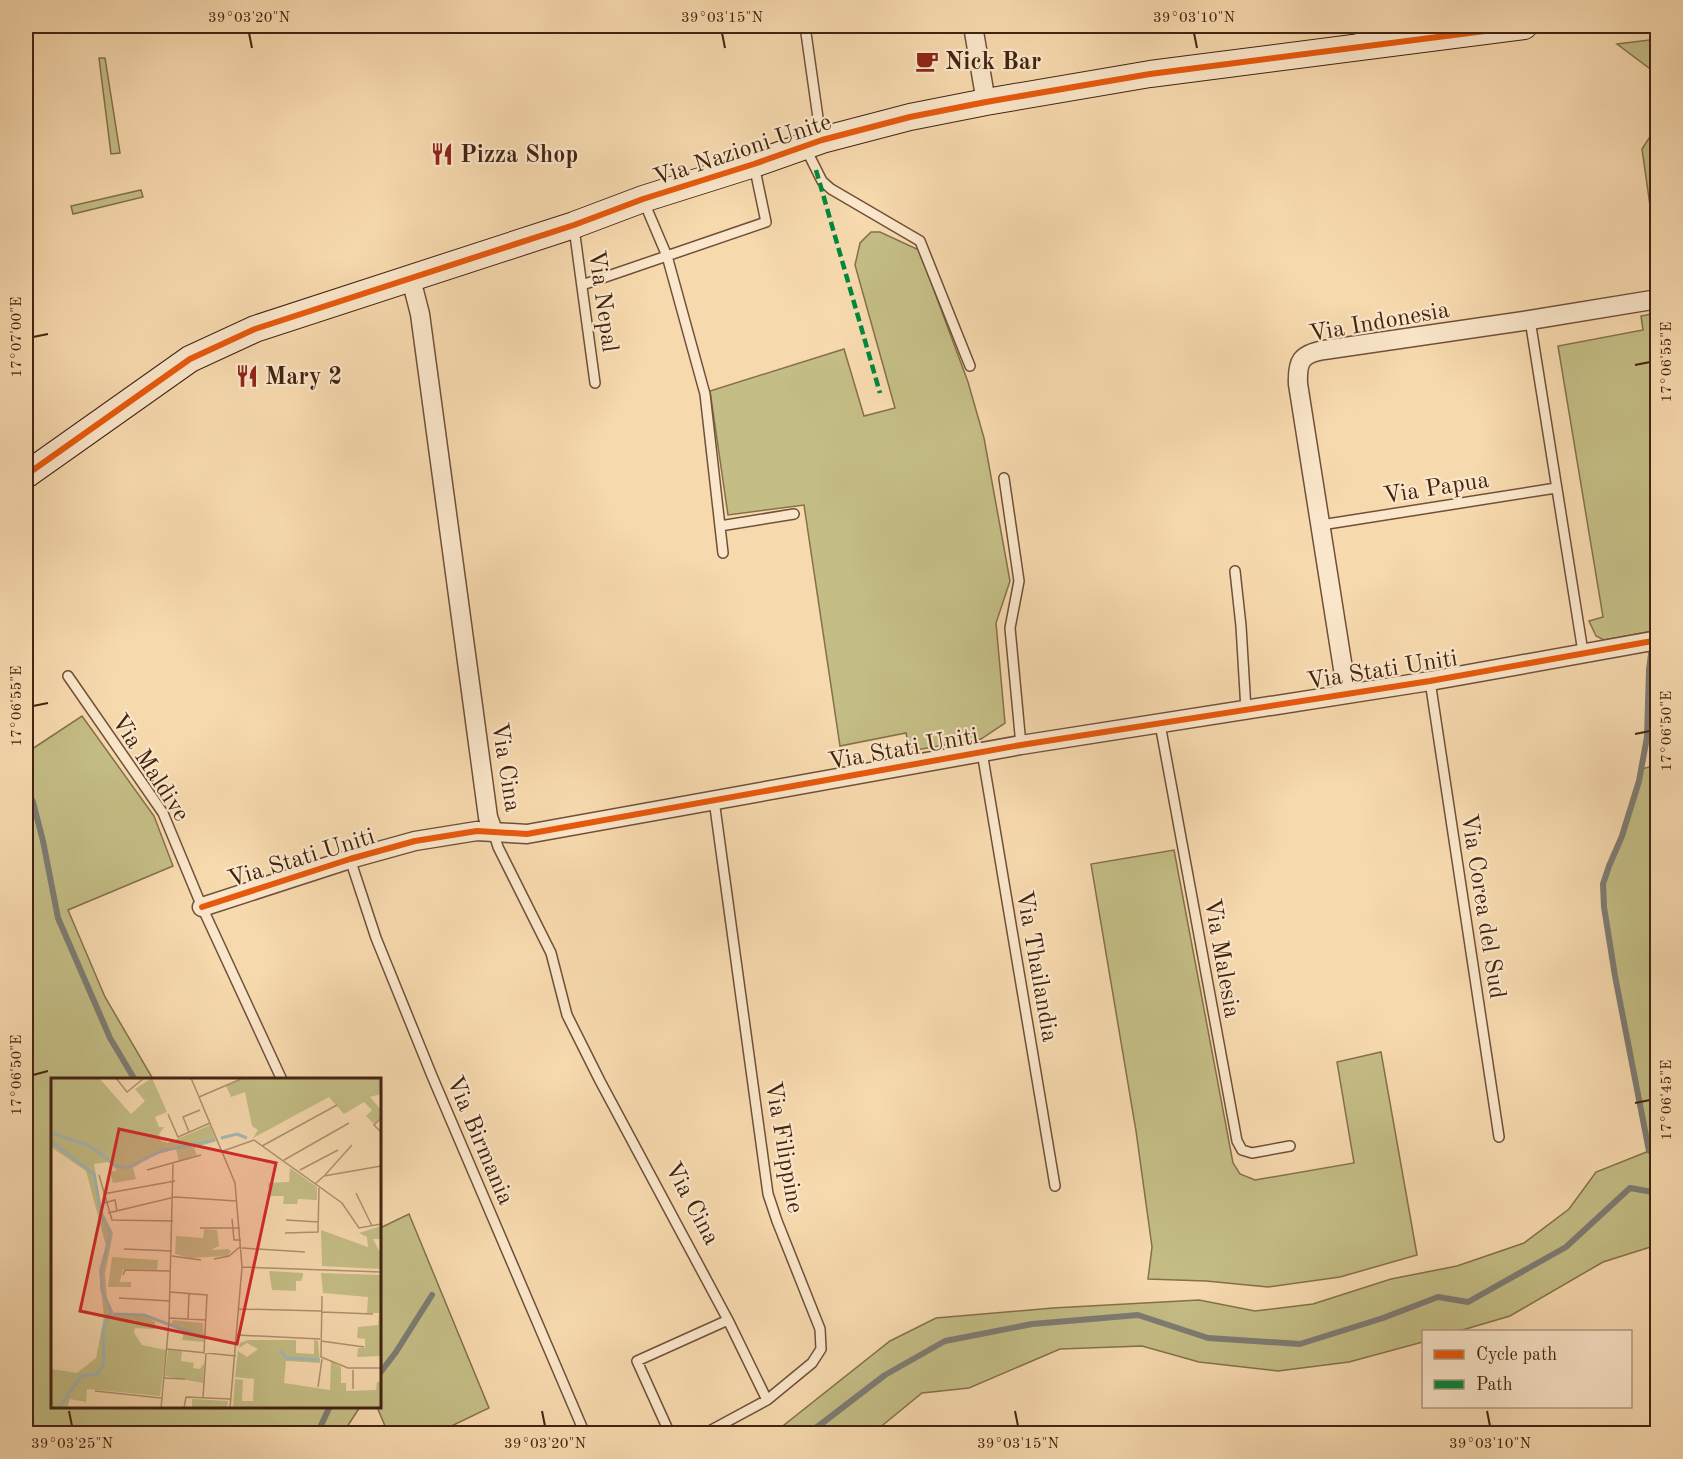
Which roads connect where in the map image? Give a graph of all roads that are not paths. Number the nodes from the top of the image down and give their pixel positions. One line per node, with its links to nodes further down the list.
1 (805, 26): 6 (lane)
2 (973, 26): 5 (street)
3 (1524, 26): 4 (street, Via Nazioni Unite)
4 (1365, 36): 5 (street, Via Nazioni Unite)
5 (986, 102): 6 (street, Via Nazioni Unite)
6 (813, 143): 7 (street, Via Nazioni Unite); 15 (lane)
7 (754, 164): 8 (street, Via Nazioni Unite); 10 (lane)
8 (644, 199): 9 (street, Via Nazioni Unite); 10 (lane)
9 (574, 225): 11 (street, Via Nazioni Unite); 12 (lane, Via Nepal)
10 (667, 256): 12 (lane); 22 (lane)
11 (411, 279): 17 (street, Via Nazioni Unite); 35 (street, Via Cina)
12 (582, 285): 16 (lane, Via Nepal)
13 (1658, 299): 14 (street, Via Indonesia)
14 (1530, 320): 19 (lane); 21 (street, Via Indonesia)
15 (970, 366)
16 (595, 383)
17 (26, 475)
18 (1004, 478): 32 (lane)
19 (1556, 488): 21 (lane, Via Papua); 26 (lane)
20 (794, 514): 22 (lane)
21 (1321, 525): 29 (street, Via Indonesia)
22 (720, 526): 23 (lane)
23 (723, 553)
24 (1235, 572): 30 (lane)
25 (1658, 640): 26 (street, Via Stati Uniti)
26 (1583, 652): 28 (street, Via Stati Uniti)
27 (68, 676): 37 (lane, Via Maldive)
28 (1430, 681): 29 (street, Via Stati Uniti); 39 (lane, Via Corea del Sud)
29 (1347, 694): 30 (street, Via Stati Uniti)
30 (1246, 710): 31 (street, Via Stati Uniti)
31 (1160, 724): 32 (street, Via Stati Uniti); 40 (lane, Via Malesia)
32 (1021, 745): 33 (street, Via Stati Uniti)
33 (982, 752): 34 (street, Via Stati Uniti); 41 (lane, Via Thailandia)
34 (714, 800): 35 (street, Via Stati Uniti); 43 (lane, Via Filippine)
35 (493, 831): 36 (street, Via Stati Uniti); 42 (lane, Via Cina)
36 (350, 859): 37 (street, Via Stati Uniti); 44 (lane, Via Birmania)
37 (202, 907): 38 (lane, Via Maldive)
38 (281, 1078)
39 (1499, 1137)
40 (1290, 1146)
41 (1055, 1186)
42 (728, 1320): 43 (lane, Via Cina); 45 (lane)
43 (767, 1400): 46 (lane, Via Filippine)
44 (585, 1434)
45 (670, 1434)
46 (704, 1434)

